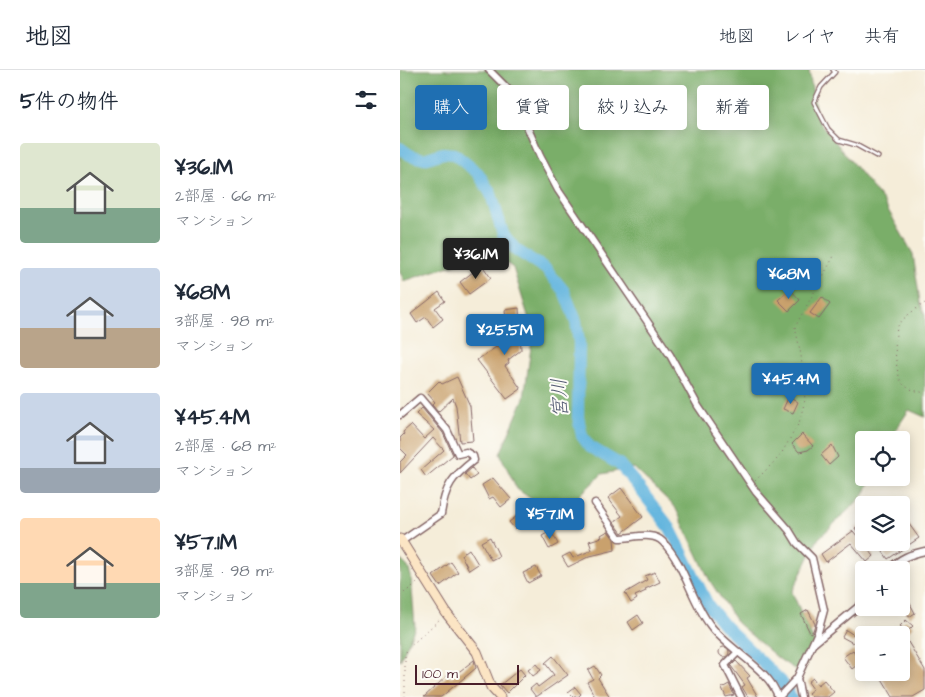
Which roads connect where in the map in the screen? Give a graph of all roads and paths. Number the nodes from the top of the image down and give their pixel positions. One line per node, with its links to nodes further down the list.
1 (488, 70): 8 (street)
2 (833, 70): 3 (lane)
3 (878, 157)
4 (834, 256): 8 (path)
5 (925, 303): 6 (path)
6 (925, 393)
7 (400, 415): 10 (street)
8 (751, 485): 17 (street)
9 (595, 503): 18 (street)
10 (401, 540): 13 (street)
11 (925, 551): 12 (street)
12 (898, 561)
13 (424, 578): 14 (path); 16 (street)
14 (400, 596)
15 (855, 610): 17 (street)
16 (447, 614): 21 (path); 22 (street)
17 (812, 645): 19 (street)
18 (737, 653): 20 (street); 23 (street)
19 (796, 679): 20 (street); 24 (street)
20 (779, 696)
21 (405, 697)
22 (500, 697)
23 (741, 697)
24 (801, 697)

